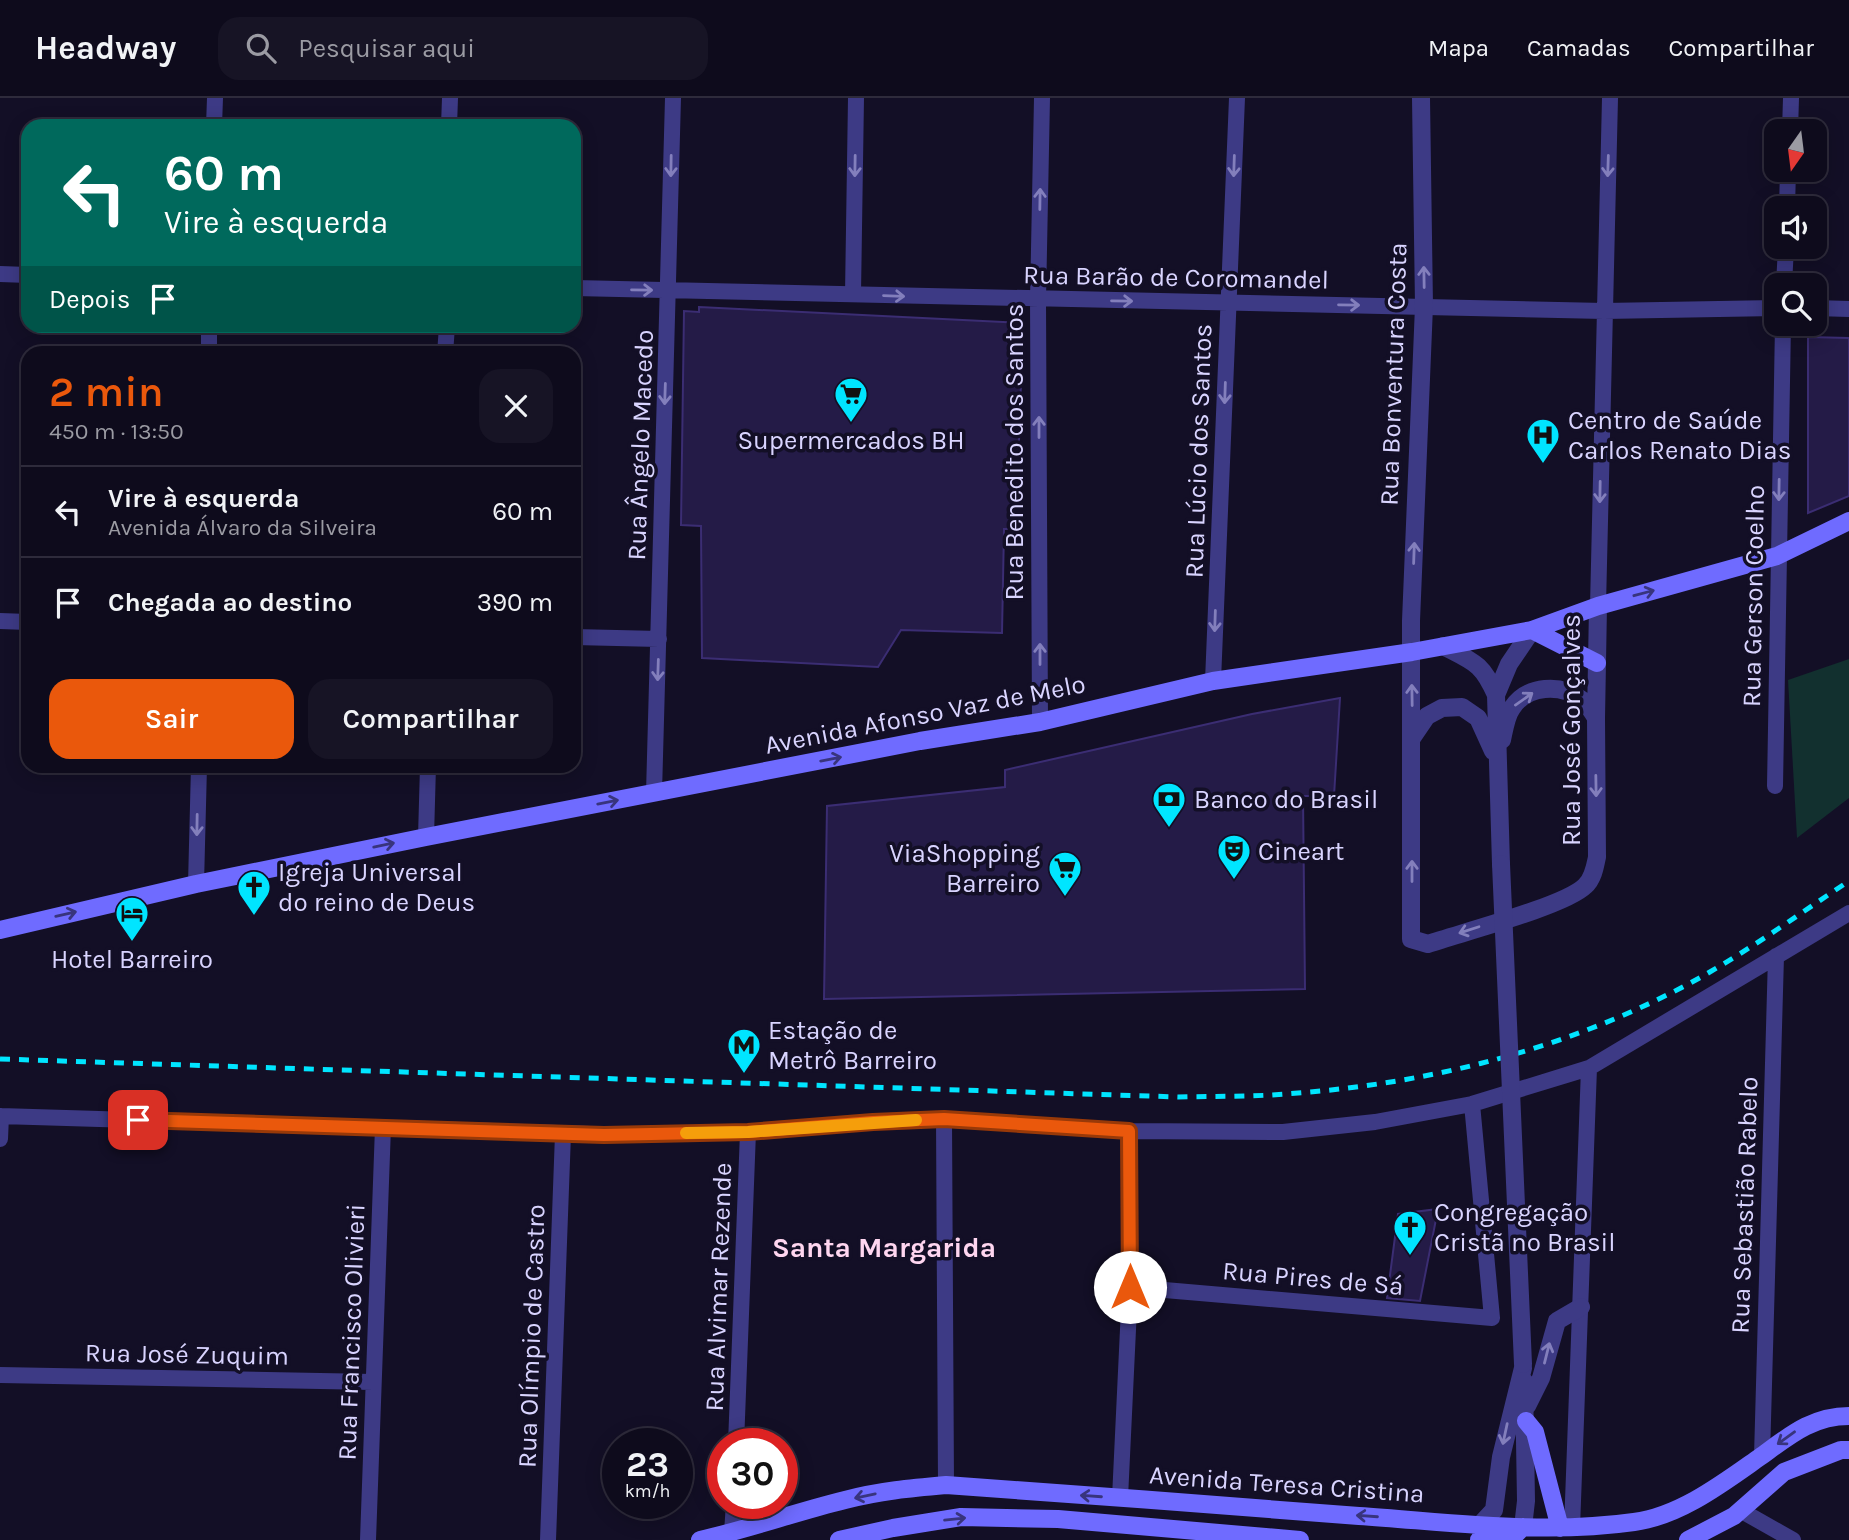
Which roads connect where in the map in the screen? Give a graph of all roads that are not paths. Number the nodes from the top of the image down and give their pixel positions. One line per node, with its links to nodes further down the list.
1 (215, 98): 10 (street)
2 (450, 98): 11 (street)
3 (673, 98): 16 (street, Rua Ângelo Macedo, one-way to 16)
4 (856, 98): 17 (street, one-way to 17)
5 (1042, 98): 18 (street, Rua Benedito dos Santos, one-way to 5)
6 (1237, 98): 19 (street, Rua Lúcio dos Santos, one-way to 19)
7 (1421, 98): 20 (street, Rua Bonventura Costa, one-way to 7)
8 (1610, 98): 24 (street, Rua José Gonçalves, one-way to 24)
9 (1791, 98): 12 (street)
10 (214, 119)
11 (449, 119)
12 (1790, 119)
13 (0, 274): 14 (street)
14 (21, 275)
15 (581, 288): 16 (street, Rua Barão de Coromandel, one-way to 16)
16 (668, 290): 17 (street, Rua Barão de Coromandel); 33 (street, Rua Ângelo Macedo, one-way to 33)
17 (853, 294): 18 (street, Rua Barão de Coromandel, one-way to 18)
18 (1038, 299): 19 (street, Rua Barão de Coromandel, one-way to 19); 40 (street, Rua Benedito dos Santos, one-way to 18)
19 (1229, 302): 20 (street, Rua Barão de Coromandel, one-way to 20); 37 (street, Rua Lúcio dos Santos, one-way to 37)
20 (1424, 306): 24 (street, Rua Barão de Coromandel); 35 (street, Rua Bonventura Costa, one-way to 20)
21 (1764, 308): 24 (street, Rua Barão de Coromandel)
22 (1827, 309): 23 (street)
23 (1849, 309)
24 (1604, 311): 28 (street, Rua José Gonçalves, one-way to 28)
25 (1783, 336): 27 (street, Rua Gerson Coelho, one-way to 27)
26 (1849, 521): 27 (main road, Avenida Afonso Vaz de Melo)
27 (1777, 556): 28 (main road, Avenida Afonso Vaz de Melo, one-way to 27); 45 (street, Rua Gerson Coelho)
28 (1598, 606): 31 (main road, Avenida Afonso Vaz de Melo); 36 (street, Rua José Gonçalves)
29 (0, 621): 30 (street)
30 (21, 622)
31 (1532, 630): 34 (main road, Avenida Afonso Vaz de Melo); 36 (main road); 38 (street)
32 (581, 637): 33 (street)
33 (659, 639): 46 (street, Rua Ângelo Macedo, one-way to 46)
34 (1443, 646): 35 (main road, Avenida Afonso Vaz de Melo); 38 (street)
35 (1412, 652): 37 (main road, Avenida Afonso Vaz de Melo); 41 (street, Rua José Gonçalves, one-way to 35)
36 (1597, 663): 39 (street, Rua José Gonçalves)
37 (1213, 681): 40 (main road, Avenida Afonso Vaz de Melo)
38 (1496, 695): 42 (street)
39 (1596, 718): 41 (street, Rua José Gonçalves, one-way to 41); 42 (street, one-way to 39)
40 (1040, 722): 46 (main road, Avenida Afonso Vaz de Melo, one-way to 40)
41 (1412, 738): 42 (street)
42 (1496, 759): 63 (street, bridge)
43 (199, 773): 48 (street, one-way to 48)
44 (428, 773): 47 (street)
45 (1775, 786)
46 (654, 793): 47 (main road, Avenida Afonso Vaz de Melo, one-way to 46)
47 (426, 837): 48 (main road, Avenida Afonso Vaz de Melo, one-way to 47)
48 (196, 884): 50 (main road, Avenida Afonso Vaz de Melo, one-way to 48)
49 (1849, 913): 51 (street)
50 (0, 930)
51 (1776, 956): 52 (street); 70 (street, Rua Sebastião Rabelo)
52 (1589, 1068): 53 (street); 62 (street)
53 (1472, 1104): 57 (street); 61 (street, Rua Pires de Sá)
54 (1, 1116): 56 (street); 60 (street)
55 (944, 1119): 57 (street); 58 (street); 71 (street)
56 (383, 1126): 59 (street); 65 (street, Rua Francisco Olivieri)
57 (1129, 1131): 61 (street)
58 (748, 1132): 59 (street); 68 (street, Rua Alvimar Rezende)
59 (563, 1134): 80 (street, Rua Olímpio de Castro)
60 (0, 1139)
61 (1130, 1287): 72 (street)
62 (1581, 1307): 66 (street, one-way to 62); 76 (street)
63 (1523, 1366): 66 (street); 78 (street, one-way to 78)
64 (0, 1375): 65 (street, Rua José Zuquim)
65 (373, 1382): 79 (street, Rua Francisco Olivieri)
66 (1526, 1415): 75 (street); 76 (main road)
67 (1849, 1416): 70 (main road, one-way to 70)
68 (737, 1428)
69 (1849, 1450): 73 (main road)
70 (1762, 1456): 76 (main road)
71 (946, 1485): 72 (main road, Avenida Teresa Cristina, one-way to 71); 77 (main road, Avenida Teresa Cristina, one-way to 77)
72 (1120, 1498): 78 (main road, Avenida Teresa Cristina, one-way to 72)
73 (1740, 1510): 84 (main road); 85 (street)
74 (733, 1519): 77 (street)
75 (1523, 1527): 76 (main road); 78 (main road, Avenida Teresa Cristina)
76 (1566, 1528)
77 (732, 1533): 81 (main road, Avenida Teresa Cristina)
78 (1480, 1533)
79 (368, 1540)
80 (548, 1540)
81 (700, 1540)
82 (839, 1540): 83 (main road, Avenida Teresa Cristina, one-way to 83)
83 (1300, 1540)
84 (1688, 1540)
85 (1793, 1540)

